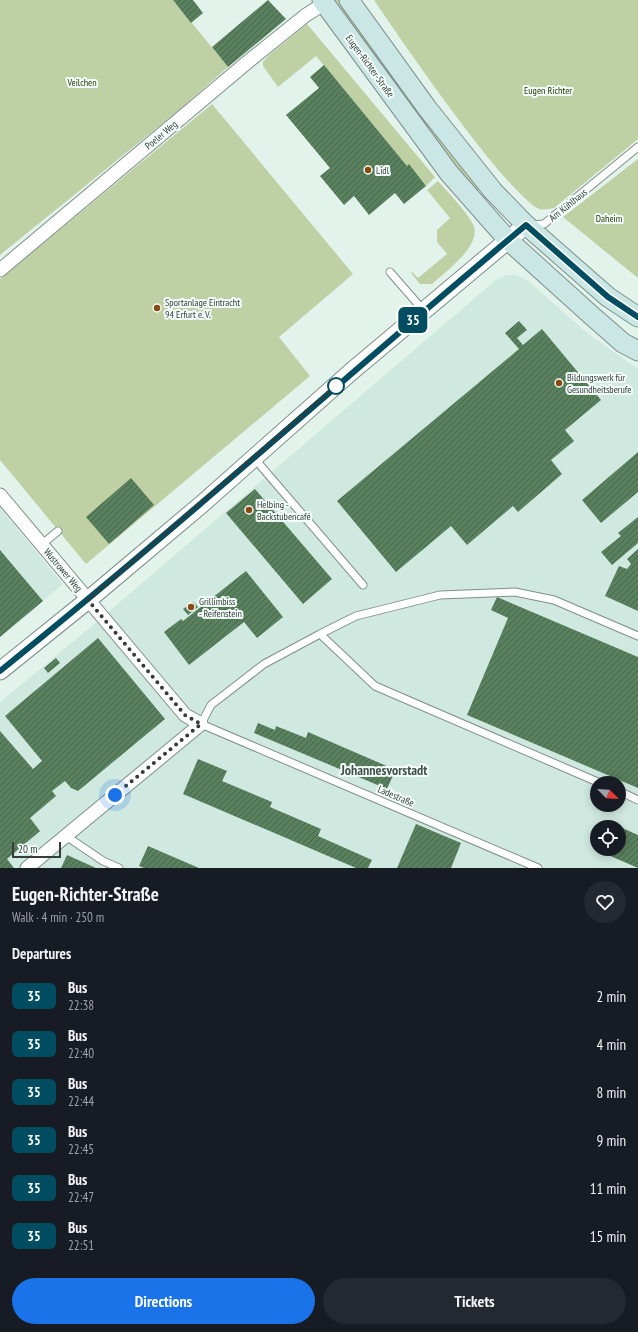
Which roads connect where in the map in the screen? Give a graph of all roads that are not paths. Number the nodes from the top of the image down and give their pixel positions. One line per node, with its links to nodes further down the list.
1 (349, 0): 4 (main road)
2 (324, 2): 5 (main road, Eugen-Richter-Straße); 6 (street, Poeler Weg)
3 (638, 147): 4 (lane, Am Kühlhaus)
4 (526, 225): 5 (street); 9 (main road)
5 (508, 240): 8 (street); 10 (main road, Eugen-Richter-Straße)
6 (0, 270)
7 (390, 272): 8 (lane)
8 (424, 311): 11 (street)
9 (638, 317)
10 (638, 351)
11 (254, 458): 15 (lane); 16 (street)
12 (0, 495): 14 (street, Wustrower Weg)
13 (58, 531): 14 (lane)
14 (41, 545): 16 (street, Wustrower Weg)
15 (363, 585)
16 (88, 600): 19 (street); 20 (street, Wustrower Weg)
17 (320, 634): 18 (lane); 20 (lane); 21 (lane)
18 (638, 636)
19 (0, 671)
20 (201, 724): 24 (street); 27 (lane, Ladestraße)
21 (590, 779)
22 (626, 794): 23 (lane)
23 (638, 800)
24 (66, 836): 25 (street); 26 (lane)
25 (27, 868)
26 (119, 868)
27 (538, 868)

